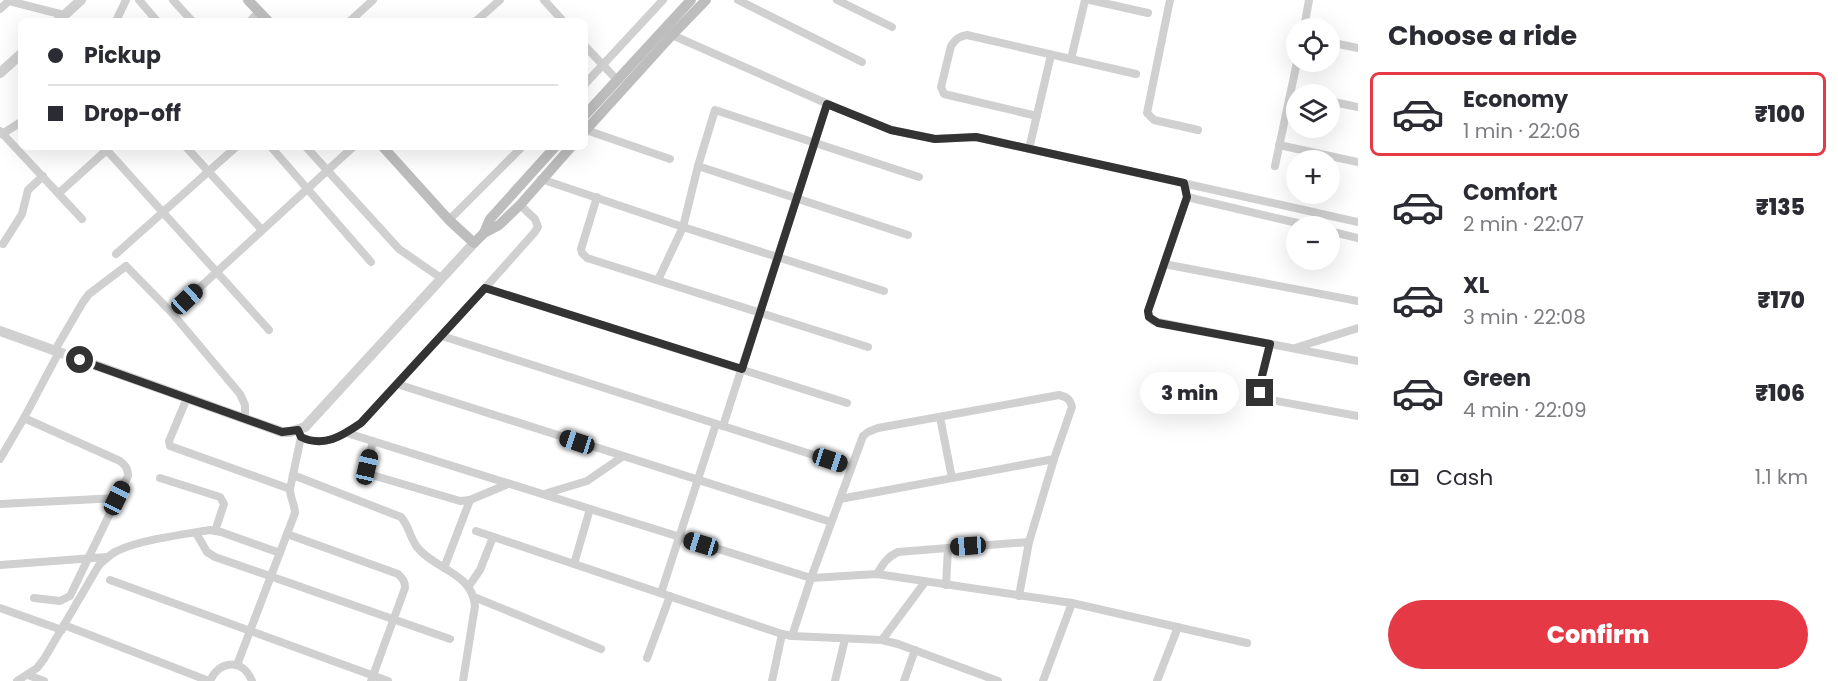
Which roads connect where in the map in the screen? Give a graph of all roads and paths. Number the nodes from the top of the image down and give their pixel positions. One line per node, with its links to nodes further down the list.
1 (10, 0): 19 (street); 22 (street)
2 (81, 0): 22 (street)
3 (126, 0): 23 (street)
4 (139, 0): 24 (street)
5 (173, 0): 25 (street)
6 (249, 0): 20 (main road)
7 (372, 0): 28 (street)
8 (500, 0): 29 (street)
9 (544, 0): 30 (street)
10 (663, 0): 41 (street)
11 (691, 0): 44 (main road)
12 (706, 0): 33 (main road)
13 (738, 0): 40 (street)
14 (837, 0): 32 (street)
15 (1085, 0): 39 (street)
16 (1090, 0): 21 (street)
17 (1170, 0): 54 (street)
18 (1309, 0): 31 (street)
19 (0, 8)
20 (259, 12): 26 (street); 27 (main road)
21 (1148, 13)
22 (61, 18)
23 (117, 18)
24 (154, 18)
25 (189, 18)
26 (253, 18)
27 (265, 18)
28 (353, 18)
29 (479, 18)
30 (560, 18)
31 (1306, 18)
32 (892, 27)
33 (672, 35): 47 (street); 53 (main road)
34 (1340, 44): 35 (street)
35 (1358, 48)
36 (588, 49): 41 (street)
37 (1051, 55): 39 (street); 50 (street); 50 (street)
38 (18, 57): 42 (street)
39 (1071, 59): 43 (street)
40 (862, 62)
41 (603, 66): 44 (street); 45 (street)
42 (0, 74)
43 (1136, 74)
44 (617, 80): 49 (main road)
45 (588, 81)
46 (1340, 103): 48 (street)
47 (827, 104): 57 (street); 59 (street)
48 (1358, 107)
49 (588, 111)
50 (1037, 116): 59 (street)
51 (18, 124): 56 (street)
52 (1286, 125): 58 (street)
53 (588, 128)
54 (1198, 130)
55 (588, 131): 73 (street)
56 (1, 132): 60 (street)
57 (815, 143): 75 (street); 80 (street); 87 (street)
58 (1280, 145): 74 (street); 76 (street)
59 (1029, 149): 82 (street)
60 (18, 150)
61 (18, 150): 79 (street)
62 (105, 150): 84 (street)
63 (109, 150): 89 (street)
64 (189, 150): 78 (street)
65 (233, 150): 78 (street)
66 (274, 150): 83 (street)
67 (309, 150): 77 (street)
68 (349, 150): 77 (street)
69 (386, 150): 91 (main road)
70 (519, 150): 91 (street)
71 (552, 150): 96 (main road)
72 (568, 150): 81 (main road)
73 (670, 159)
74 (1358, 162)
75 (698, 166): 87 (street); 94 (street)
76 (1275, 166)
77 (327, 170): 83 (street); 107 (street)
78 (209, 172): 89 (street); 95 (street)
79 (43, 176): 84 (street); 101 (street)
80 (919, 177)
81 (542, 179): 85 (street); 88 (main road)
82 (1184, 183): 86 (street); 93 (street)
83 (308, 188): 95 (street); 104 (street)
84 (59, 193): 90 (street)
85 (597, 197): 94 (street); 108 (street)
86 (1187, 197): 92 (street); 105 (street)
87 (797, 199): 98 (street); 103 (street)
88 (520, 205): 96 (main road); 109 (street)
89 (163, 213): 102 (street); 106 (street)
90 (82, 219)
91 (449, 220): 100 (main road)
92 (1286, 220)
93 (1358, 222)
94 (683, 227): 103 (street); 108 (street)
95 (262, 230): 106 (street)
96 (484, 233): 100 (main road)
97 (1340, 234): 99 (street)
98 (908, 235)
99 (1358, 238)
100 (474, 243): 107 (street)
101 (3, 244)
102 (116, 254)
103 (778, 256): 110 (street); 113 (street)
104 (371, 262)
105 (1164, 264): 111 (street); 118 (street)
106 (217, 272): 112 (street); 115 (street)
107 (441, 278): 133 (street)
108 (658, 280): 113 (street)
109 (485, 288): 117 (street); 123 (street)
110 (884, 291)
111 (1358, 301)
112 (172, 313): 121 (street); 130 (street)
113 (760, 313): 119 (street); 123 (street)
114 (1358, 328): 120 (street)
115 (269, 330)
116 (0, 331): 121 (street)
117 (442, 336): 124 (street); 131 (street)
118 (1270, 344): 120 (street); 127 (street)
119 (868, 347)
120 (1293, 348): 122 (street)
121 (57, 351): 125 (street); 129 (street)
122 (1358, 361)
123 (742, 369): 126 (street); 131 (street)
124 (397, 384): 132 (street); 135 (street)
125 (187, 398): 130 (street); 144 (street)
126 (848, 403)
127 (1358, 416)
128 (940, 417): 137 (street); 138 (street); 141 (street)
129 (24, 418): 136 (street); 146 (street)
130 (245, 418): 133 (street)
131 (719, 425): 138 (street); 142 (street)
132 (347, 433): 133 (street); 134 (street)
133 (300, 434): 139 (street)
134 (374, 441): 143 (street); 148 (street)
135 (622, 457): 142 (street); 145 (street)
136 (0, 459)
137 (1054, 459): 141 (street); 158 (street)
138 (851, 467): 147 (street)
139 (293, 475): 144 (street); 165 (street)
140 (160, 478): 152 (street)
141 (952, 478): 147 (street)
142 (697, 480): 151 (street); 157 (street)
143 (508, 484): 145 (street); 148 (street)
144 (291, 489): 155 (street)
145 (543, 494): 150 (street)
146 (117, 498): 149 (street); 162 (street)
147 (840, 499): 151 (street)
148 (470, 500): 165 (street)
149 (0, 504)
150 (590, 509): 157 (street); 163 (street)
151 (831, 522): 168 (street)
152 (215, 531): 154 (street); 160 (street)
153 (476, 531): 156 (street)
154 (196, 532): 161 (street); 167 (street)
155 (287, 534): 160 (street); 179 (street)
156 (493, 537): 163 (street); 172 (street)
157 (679, 537): 168 (street); 173 (street)
158 (1029, 542): 159 (street); 174 (street)
159 (948, 548): 166 (street); 171 (street)
160 (280, 553): 167 (street)
161 (107, 557): 162 (street); 181 (street)
162 (89, 558): 164 (street); 176 (street)
163 (574, 564): 173 (street)
164 (0, 565)
165 (444, 568): 172 (street)
166 (877, 574): 168 (street); 170 (street)
167 (270, 576): 179 (street); 182 (street)
168 (811, 578): 184 (street)
169 (110, 580): 182 (street)
170 (925, 582): 171 (street); 187 (street)
171 (946, 585): 174 (street)
172 (469, 586): 175 (street)
173 (666, 595): 183 (street); 191 (street)
174 (1019, 596): 177 (street)
175 (474, 597): 189 (street); 200 (street)
176 (34, 598)
177 (1072, 603): 180 (street); 205 (street)
178 (0, 608): 181 (street)
179 (393, 619): 185 (street); 194 (street)
180 (1178, 627): 188 (street); 206 (street)
181 (63, 628): 193 (street); 197 (street)
182 (250, 630): 192 (street); 194 (street)
183 (782, 634): 184 (street); 201 (street)
184 (792, 636): 186 (street)
185 (450, 639)
186 (845, 639): 187 (street); 202 (street)
187 (882, 640): 190 (street)
188 (1246, 643)
189 (601, 649)
190 (915, 650): 203 (street); 204 (street)
191 (647, 658)
192 (237, 665): 197 (street); 198 (street)
193 (28, 675): 195 (street); 196 (street)
194 (372, 678): 199 (street)
195 (17, 681)
196 (44, 681)
197 (209, 681)
198 (252, 681)
199 (388, 681)
200 (463, 681)
201 (772, 681)
202 (835, 681)
203 (904, 681)
204 (998, 681)
205 (1043, 681)
206 (1157, 681)

